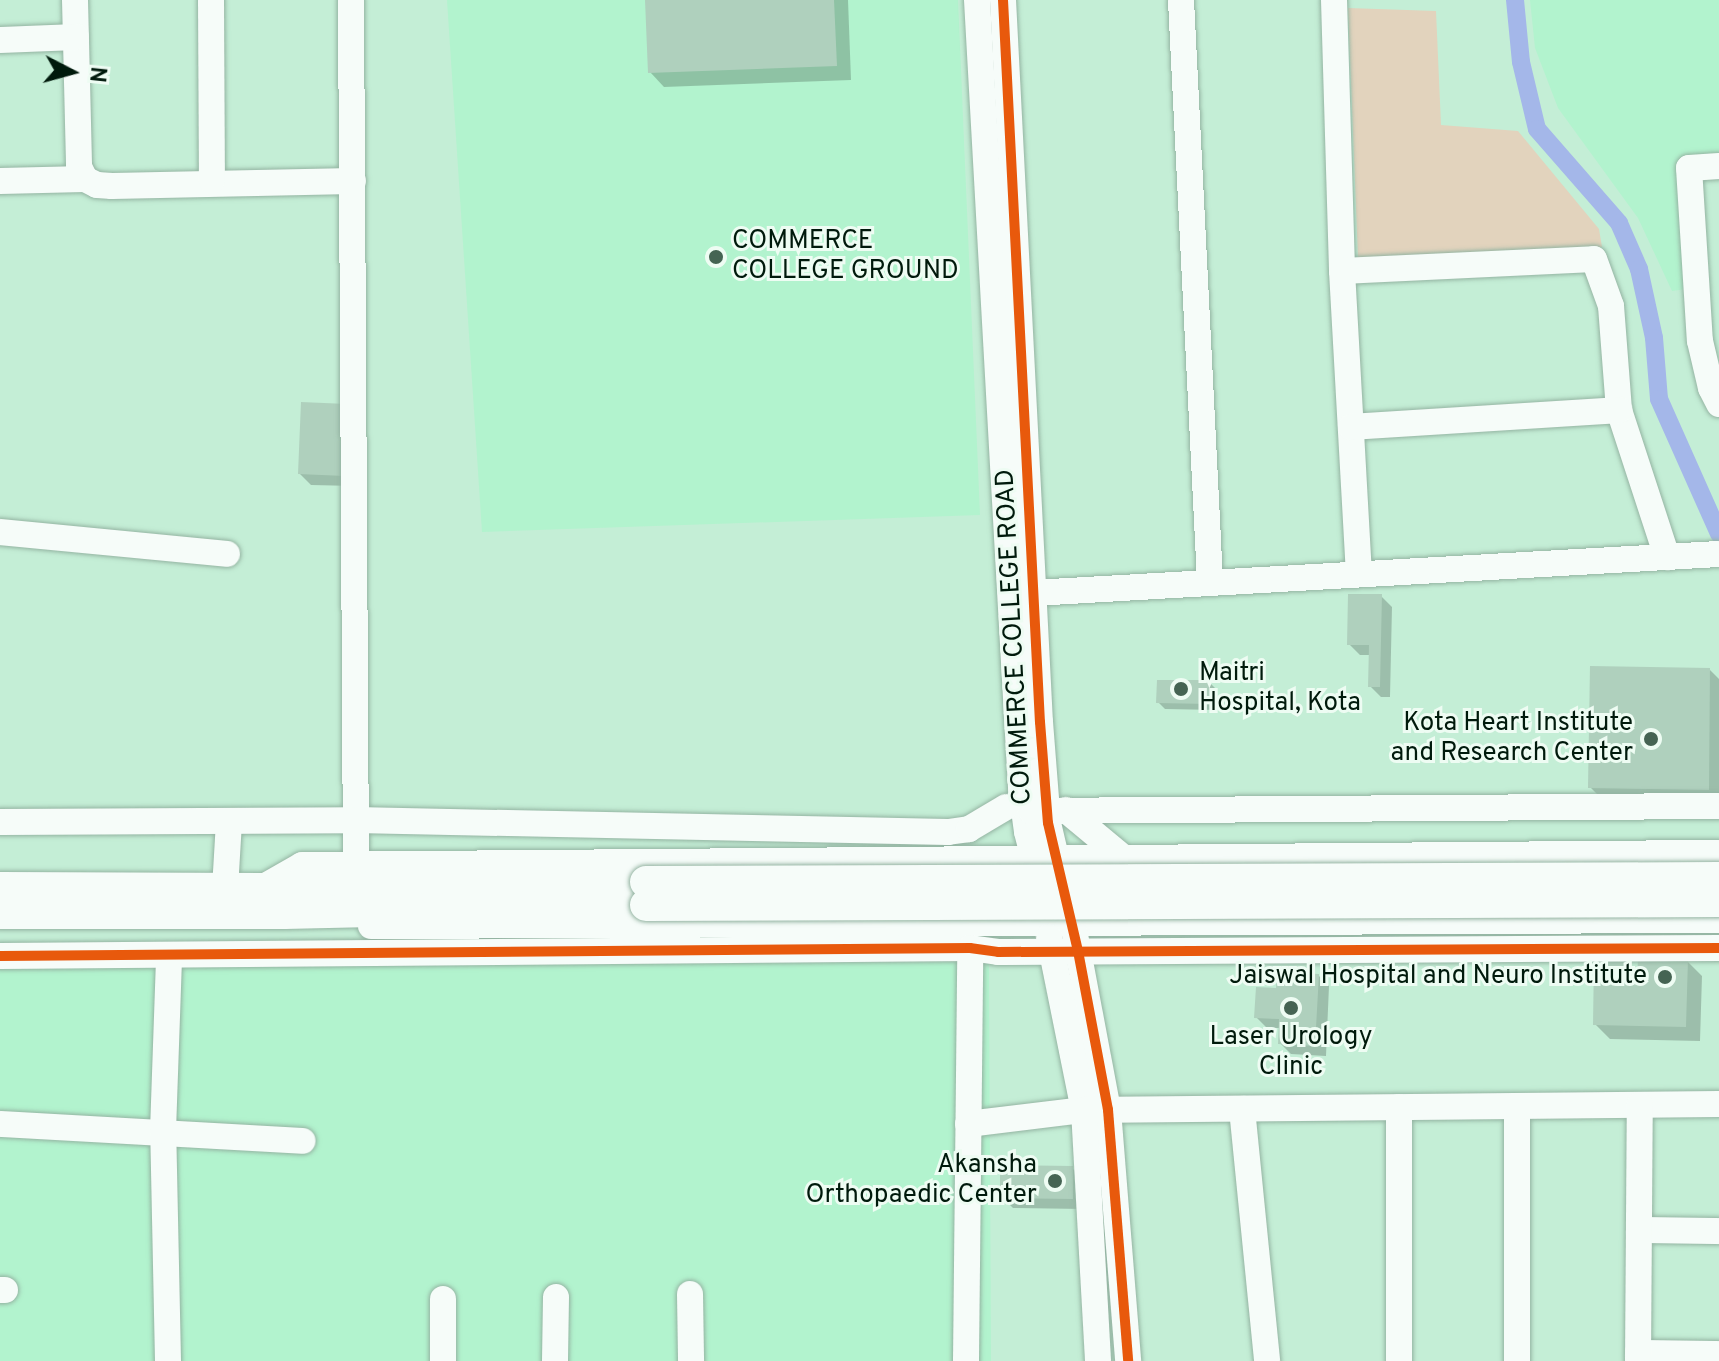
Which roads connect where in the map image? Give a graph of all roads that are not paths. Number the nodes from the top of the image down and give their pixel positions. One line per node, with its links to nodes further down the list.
1 (75, 0): 8 (street)
2 (211, 0): 13 (street)
3 (351, 0): 14 (street)
4 (977, 0): 26 (street)
5 (1003, 0): 26 (street, COMMERCE COLLEGE ROAD)
6 (1181, 0): 25 (street)
7 (1334, 0): 15 (street)
8 (76, 37): 9 (street); 11 (street)
9 (0, 40)
10 (1719, 166): 16 (street)
11 (85, 179): 12 (street); 13 (street)
12 (0, 181)
13 (212, 181): 14 (street)
14 (353, 181): 31 (street)
15 (1342, 271): 18 (street); 19 (street)
16 (1709, 318): 17 (street)
17 (1719, 404)
18 (1619, 410): 19 (street); 23 (street)
19 (1351, 427): 24 (street)
20 (0, 532): 21 (street)
21 (227, 554)
22 (1709, 555): 23 (street)
23 (1667, 557): 24 (street)
24 (1359, 573): 25 (street)
25 (1210, 581): 26 (street)
26 (1022, 594): 28 (street)
27 (1719, 806): 28 (street)
28 (1026, 808): 31 (street); 32 (street); 34 (street); 35 (street)
29 (229, 821): 30 (street); 31 (street); 38 (street)
30 (0, 822)
31 (356, 844): 32 (street); 39 (street)
32 (957, 853): 35 (street)
33 (1719, 853): 34 (street)
34 (1125, 859): 35 (street)
35 (1046, 860): 45 (street)
36 (1719, 878): 40 (main road, bridge)
37 (0, 888): 38 (main road)
38 (225, 889): 39 (main road)
39 (260, 889): 40 (main road)
40 (646, 894): 41 (main road, bridge); 43 (main road)
41 (1719, 901)
42 (0, 913): 43 (main road)
43 (284, 913): 45 (street)
44 (1719, 920): 46 (street)
45 (1059, 922): 46 (street); 49 (street); 50 (street)
46 (1138, 922): 51 (street)
47 (970, 948): 49 (street); 52 (street); 61 (street)
48 (1719, 948): 51 (street)
49 (1051, 951): 50 (street); 59 (street)
50 (1078, 951): 51 (street); 59 (street)
51 (1141, 951)
52 (169, 955): 53 (street); 62 (street)
53 (0, 956)
54 (1719, 1104): 55 (street)
55 (1640, 1105): 56 (street); 64 (street)
56 (1517, 1106): 57 (street); 80 (street)
57 (1399, 1107): 58 (street); 79 (street)
58 (1242, 1109): 59 (street); 78 (street)
59 (1096, 1110): 61 (street); 76 (street); 77 (street)
60 (0, 1124): 62 (street)
61 (968, 1124): 75 (street)
62 (163, 1131): 63 (street); 71 (street)
63 (303, 1141)
64 (1639, 1230): 65 (street); 70 (street)
65 (1719, 1231)
66 (690, 1294): 74 (street)
67 (556, 1297): 73 (street)
68 (443, 1299): 72 (street)
69 (1719, 1354): 70 (street)
70 (1638, 1357)
71 (168, 1361)
72 (443, 1361)
73 (555, 1361)
74 (691, 1361)
75 (966, 1361)
76 (1098, 1361)
77 (1128, 1361)
78 (1267, 1361)
79 (1399, 1361)
80 (1517, 1361)

